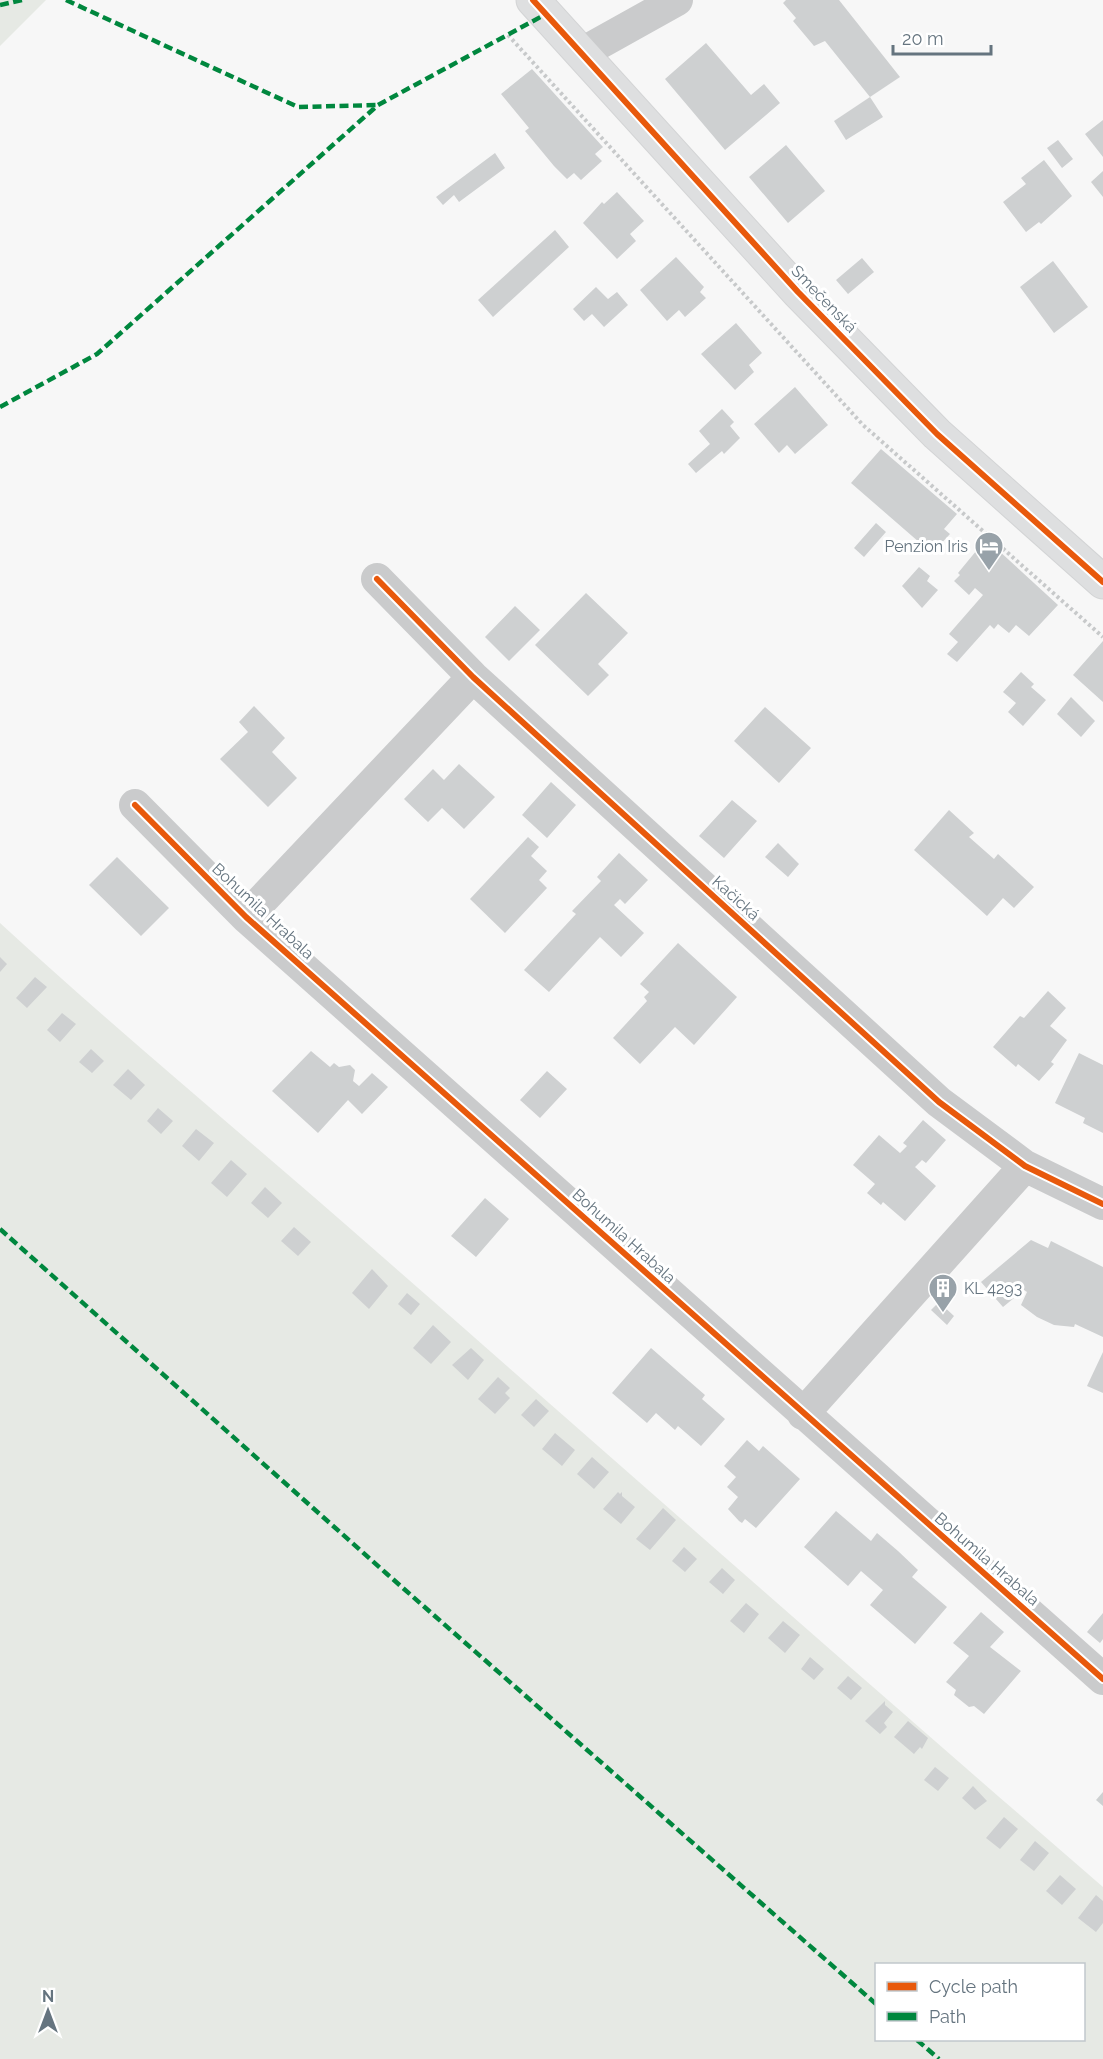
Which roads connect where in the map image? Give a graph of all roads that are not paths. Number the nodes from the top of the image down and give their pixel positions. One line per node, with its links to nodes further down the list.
1 (677, 0): 3 (street)
2 (540, 7): 3 (street, Smečenská)
3 (582, 53): 5 (street, Smečenská)
4 (377, 579): 6 (street, Kačická)
5 (1103, 582)
6 (473, 677): 8 (street, Bohumila Hrabala); 9 (street, Kačická)
7 (135, 805): 8 (street, Bohumila Hrabala)
8 (246, 917): 11 (street, Bohumila Hrabala)
9 (1025, 1166): 10 (street, Kačická); 11 (street)
10 (1103, 1204)
11 (803, 1414): 12 (street, Bohumila Hrabala)
12 (1103, 1679)

